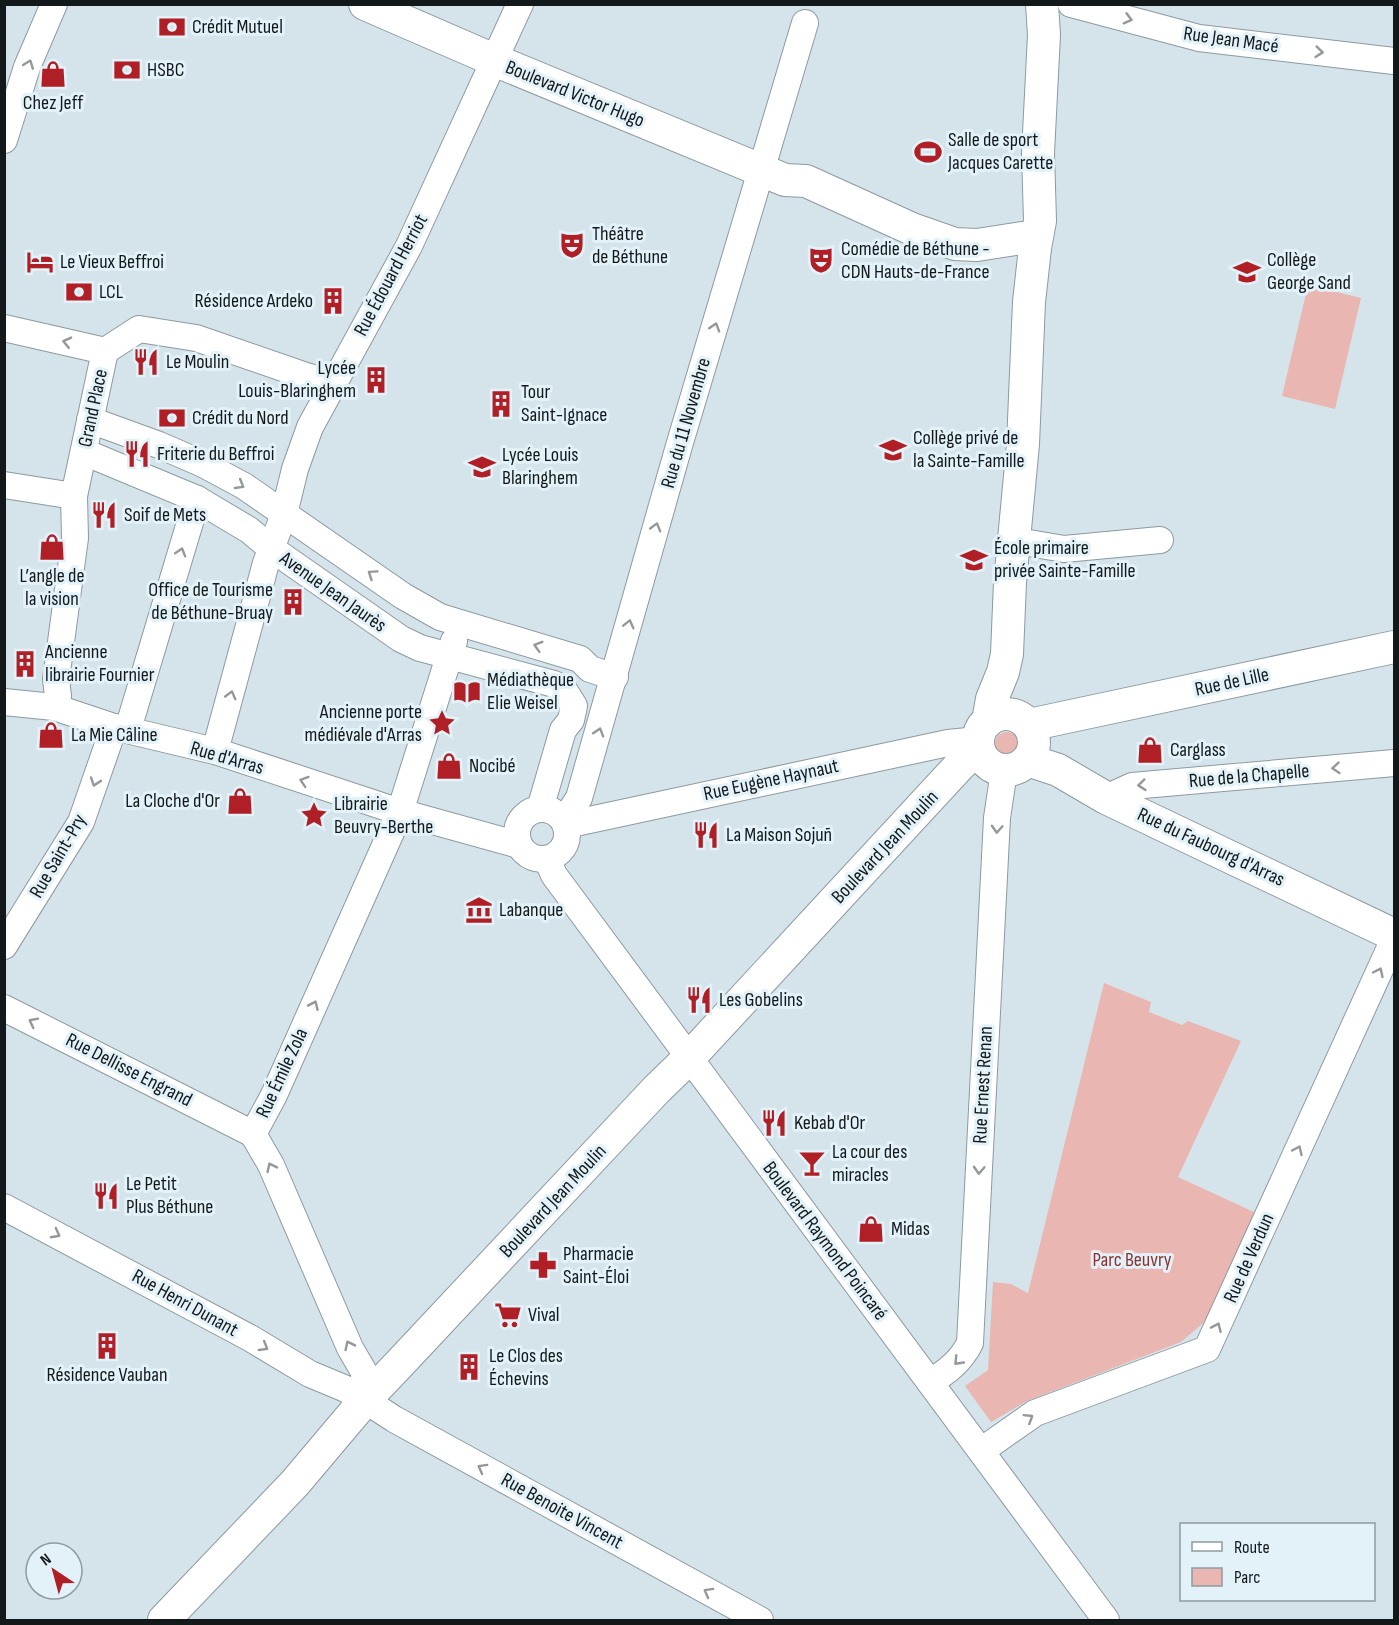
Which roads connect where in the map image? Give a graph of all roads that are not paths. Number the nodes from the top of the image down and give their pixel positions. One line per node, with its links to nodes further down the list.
1 (365, 4): 7 (main road, Boulevard Victor Hugo)
2 (520, 4): 7 (street, Rue Édouard Herriot)
3 (1042, 4): 11 (main road)
4 (1071, 4): 8 (street, Rue Jean Macé, one-way to 8)
5 (53, 6): 9 (street, one-way to 5)
6 (805, 23): 10 (street, Rue du 11 Novembre)
7 (494, 60): 10 (main road, Boulevard Victor Hugo); 14 (street, Rue Édouard Herriot)
8 (1395, 62)
9 (4, 140)
10 (773, 175): 11 (main road, Boulevard Victor Hugo); 29 (street, Rue du 11 Novembre, one-way to 10)
11 (1018, 251): 22 (main road)
12 (4, 328): 13 (street, Grand Place, one-way to 12)
13 (105, 351): 14 (street); 15 (street, Grand Place)
14 (334, 383): 20 (street, Rue Édouard Herriot)
15 (90, 420): 16 (street, Grand Place); 20 (street, Avenue Jean Jaurès, one-way to 20)
16 (84, 452): 18 (street, Grand Place); 19 (street, Avenue Jean Jaurès)
17 (4, 485): 18 (street)
18 (74, 496): 31 (street, Grand Place)
19 (197, 499): 23 (street, Avenue Jean Jaurès); 32 (street, Rue Saint-Pry, one-way to 19)
20 (284, 514): 23 (street, Rue Édouard Herriot); 24 (street, Avenue Jean Jaurès, one-way to 20)
21 (1160, 540): 22 (street)
22 (1014, 544): 33 (main road)
23 (272, 549): 26 (street, Avenue Jean Jaurès); 34 (street, Rue Édouard Herriot, one-way to 23)
24 (403, 596): 25 (street, Avenue Jean Jaurès); 26 (street)
25 (459, 623): 28 (street, Rue Émile Zola); 29 (street, Avenue Jean Jaurès, one-way to 25)
26 (381, 626): 28 (street, Avenue Jean Jaurès)
27 (1394, 642): 33 (main road, Rue de Lille)
28 (449, 656): 37 (street, Rue Émile Zola); 38 (street, Avenue Jean Jaurès)
29 (615, 677): 38 (street, Rue du 11 Novembre, one-way to 29)
30 (4, 702): 31 (street, Rue d'Arras)
31 (54, 707): 32 (street, Rue d'Arras)
32 (121, 728): 34 (street, Rue d'Arras); 42 (street, Rue Saint-Pry, one-way to 42)
33 (1009, 744): 36 (main road, Rue du Faubourg d'Arras); 38 (street, Rue Eugène Haynaut); 44 (main road, Boulevard Jean Moulin); 47 (street, Rue Ernest Renan, one-way to 47)
34 (215, 751): 37 (street, Rue d'Arras, one-way to 34)
35 (1395, 764): 36 (street, Rue de la Chapelle, one-way to 36)
36 (1106, 798): 41 (main road, Rue du Faubourg d'Arras)
37 (400, 812): 39 (street, Rue d'Arras); 45 (street, Rue Émile Zola, one-way to 37)
38 (556, 817): 39 (street); 40 (street)
39 (519, 845): 40 (street)
40 (547, 859): 44 (street, Boulevard Raymond Poincaré)
41 (1395, 937): 49 (street, Rue de Verdun, one-way to 41)
42 (4, 946)
43 (4, 1008): 45 (street, Rue Dellisse Engrand, one-way to 43)
44 (689, 1058): 47 (street, Boulevard Raymond Poincaré); 48 (main road, Boulevard Jean Moulin)
45 (253, 1134): 48 (street, Rue Émile Zola, one-way to 45)
46 (4, 1207): 48 (street, Rue Henri Dunant, one-way to 48)
47 (930, 1382): 49 (street, Boulevard Raymond Poincaré)
48 (365, 1400): 50 (main road, Boulevard Jean Moulin); 51 (street, Rue Benoite Vincent, one-way to 48)
49 (981, 1451): 52 (street, Boulevard Raymond Poincaré)
50 (164, 1620)
51 (760, 1620)
52 (1106, 1620)

